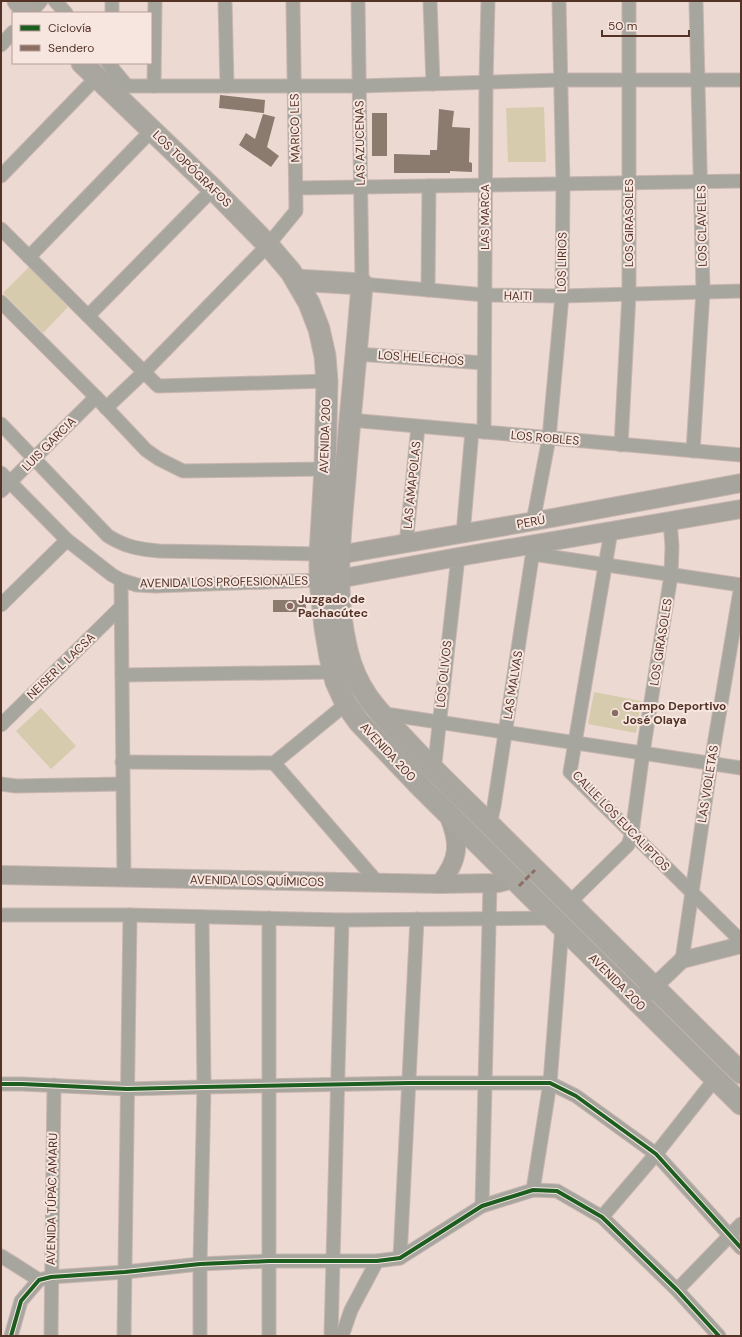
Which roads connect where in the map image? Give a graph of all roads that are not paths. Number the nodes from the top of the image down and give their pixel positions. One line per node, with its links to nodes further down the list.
1 (18, 1): 14 (main road)
2 (41, 1): 15 (street)
3 (55, 1): 16 (street)
4 (112, 1): 17 (street)
5 (155, 1): 27 (street)
6 (225, 1): 28 (street)
7 (293, 1): 29 (street, MARICO LES)
8 (358, 1): 30 (street, LAS AZUCENAS)
9 (430, 1): 26 (street)
10 (488, 1): 25 (street, LAS MARCA)
11 (559, 1): 21 (street, LOS LIRIOS)
12 (629, 1): 22 (street, LOS GIRASOLES)
13 (696, 1): 23 (street, LOS CLAVELES)
14 (29, 12)
15 (31, 12)
16 (65, 12)
17 (112, 12)
18 (12, 33): 19 (street)
19 (1, 45)
20 (107, 73): 27 (street); 31 (main road, LOS TOPÓGRAFOS); 32 (street)
21 (560, 80): 22 (street); 25 (street); 36 (street, LOS LIRIOS)
22 (630, 80): 23 (street); 35 (street, LOS GIRASOLES)
23 (698, 80): 24 (street); 34 (street, LOS CLAVELES)
24 (741, 80)
25 (486, 82): 26 (street); 37 (street, LAS MARCA)
26 (433, 84): 30 (street)
27 (154, 86): 28 (street)
28 (227, 86): 29 (street)
29 (294, 86): 30 (street); 40 (street, MARICO LES)
30 (359, 86): 39 (street, LAS AZUCENAS)
31 (152, 130): 41 (main road, LOS TOPÓGRAFOS); 44 (street)
32 (1, 176)
33 (741, 181): 34 (street)
34 (701, 182): 35 (street); 49 (street, LOS CLAVELES)
35 (629, 183): 36 (street); 50 (street, LOS GIRASOLES)
36 (563, 184): 37 (street); 52 (street, LOS LIRIOS)
37 (486, 185): 38 (street); 51 (street, LAS MARCA)
38 (429, 186): 39 (street); 47 (street)
39 (360, 187): 40 (street); 46 (street, LAS AZUCENAS)
40 (296, 188): 43 (street, MARICO LES)
41 (213, 189): 43 (main road, LOS TOPÓGRAFOS); 54 (street)
42 (1, 229): 44 (street)
43 (268, 245): 45 (main road, LOS TOPÓGRAFOS); 57 (street, MARICO LES)
44 (29, 257): 54 (street)
45 (296, 280): 46 (main road, HAITI); 58 (main road, AVENIDA 200)
46 (362, 284): 47 (street, HAITI); 55 (main road, AVENIDA 200)
47 (428, 290): 51 (street, HAITI)
48 (741, 291): 49 (street, HAITI)
49 (703, 292): 50 (street, HAITI); 67 (street, LOS CLAVELES)
50 (629, 294): 52 (street, HAITI); 66 (street, LOS GIRASOLES)
51 (485, 295): 52 (street, HAITI); 56 (street, LAS MARCA)
52 (562, 296): 65 (street, LOS LIRIOS)
53 (1, 302): 59 (street)
54 (88, 316): 57 (street)
55 (357, 354): 56 (street, LOS HELECHOS); 61 (main road, AVENIDA 200)
56 (484, 363): 64 (street, LAS MARCA)
57 (144, 372): 58 (street); 60 (street, MARICO LES)
58 (327, 381): 70 (main road, AVENIDA 200)
59 (96, 397): 60 (street); 69 (street, LUIS GARCIA)
60 (106, 408): 70 (street)
61 (350, 420): 63 (street, LOS ROBLES); 83 (main road, AVENIDA 200)
62 (1, 424): 69 (street)
63 (418, 427): 64 (street, LOS ROBLES); 81 (street, LAS AMAPOLAS)
64 (478, 432): 65 (street, LOS ROBLES); 79 (street)
65 (549, 438): 66 (street, LOS ROBLES); 76 (street, LOS LIRIOS)
66 (622, 445): 67 (street, LOS ROBLES)
67 (693, 451): 68 (street, LOS ROBLES)
68 (741, 455)
69 (34, 458): 71 (street, LUIS GARCIA); 83 (street)
70 (325, 469): 83 (main road, AVENIDA 200)
71 (4, 482): 80 (street, AVENIDA LOS PROFESIONALES)
72 (741, 483): 73 (main road, PERÚ)
73 (690, 492): 75 (main road); 76 (main road, PERÚ)
74 (741, 509): 75 (main road, PERÚ)
75 (694, 517): 77 (main road, PERÚ)
76 (533, 522): 79 (main road, PERÚ)
77 (670, 522): 78 (main road, PERÚ); 86 (street, LOS GIRASOLES)
78 (611, 532): 82 (main road, PERÚ); 85 (street, CALLE LOS EUCALIPTOS)
79 (463, 534): 81 (main road, PERÚ)
80 (67, 540): 87 (street, AVENIDA LOS PROFESIONALES); 90 (street)
81 (406, 544): 83 (main road, PERÚ)
82 (533, 549): 84 (main road, PERÚ); 85 (street); 98 (street, LAS MALVAS)
83 (329, 555): 88 (main road, AVENIDA 200)
84 (458, 557): 88 (main road, PERÚ); 97 (street, LOS OLIVOS)
85 (605, 565): 86 (street); 99 (street, CALLE LOS EUCALIPTOS)
86 (672, 575): 89 (street); 100 (street, LOS GIRASOLES)
87 (121, 580): 88 (street, AVENIDA LOS PROFESIONALES); 91 (street)
88 (329, 580): 92 (main road, AVENIDA 200); 95 (main road, AVENIDA 200)
89 (741, 585): 103 (street, LAS VIOLETAS)
90 (1, 606)
91 (121, 607): 93 (street); 96 (street, NEISER L LACSA)
92 (334, 672): 93 (street); 94 (main road, AVENIDA 200)
93 (122, 675): 101 (street)
94 (346, 704): 102 (street); 108 (main road, AVENIDA 200)
95 (379, 713): 97 (street); 105 (main road, AVENIDA 200)
96 (4, 716)
97 (439, 722): 98 (street); 105 (street, LOS OLIVOS)
98 (506, 732): 99 (street); 110 (street, LAS MALVAS)
99 (575, 742): 100 (street); 111 (street, CALLE LOS EUCALIPTOS)
100 (643, 752): 103 (street); 111 (street, LOS GIRASOLES)
101 (122, 762): 102 (street); 107 (street)
102 (274, 763): 115 (street)
103 (711, 763): 104 (street); 118 (street, LAS VIOLETAS)
104 (741, 768)
105 (434, 770): 108 (street); 110 (main road, AVENIDA 200)
106 (1, 784): 107 (street)
107 (122, 784): 114 (street)
108 (420, 786): 109 (main road, AVENIDA 200)
109 (448, 814): 113 (main road, AVENIDA 200); 116 (main road)
110 (490, 825): 119 (main road, AVENIDA 200)
111 (632, 832): 118 (street, CALLE LOS EUCALIPTOS); 119 (street, LOS GIRASOLES)
112 (1, 875): 114 (main road, AVENIDA LOS QUÍMICOS)
113 (510, 876): 117 (main road, AVENIDA LOS QUÍMICOS); 127 (main road, AVENIDA 200)
114 (124, 878): 115 (main road, AVENIDA LOS QUÍMICOS)
115 (378, 883): 116 (main road, AVENIDA LOS QUÍMICOS)
116 (440, 884): 117 (main road, AVENIDA LOS QUÍMICOS)
117 (490, 884): 125 (street)
118 (692, 892): 128 (street, CALLE LOS EUCALIPTOS); 130 (street, LAS VIOLETAS)
119 (568, 903): 131 (main road, AVENIDA 200)
120 (1, 915): 121 (street)
121 (130, 915): 122 (street); 143 (street)
122 (202, 917): 123 (street); 142 (street)
123 (269, 918): 126 (street); 141 (street)
124 (417, 919): 125 (street); 126 (street); 135 (street)
125 (489, 919): 127 (street); 139 (street)
126 (342, 920): 138 (street)
127 (558, 923): 132 (main road, AVENIDA 200); 136 (street)
128 (741, 941)
129 (741, 945): 130 (street)
130 (682, 960): 131 (street)
131 (655, 986): 132 (street); 133 (main road, AVENIDA 200)
132 (638, 1002): 134 (main road, AVENIDA 200)
133 (741, 1073)
134 (716, 1079): 144 (main road, AVENIDA 200); 145 (street)
135 (409, 1083): 138 (street); 139 (street); 153 (street)
136 (550, 1083): 139 (street); 145 (street); 146 (street)
137 (1, 1084): 140 (street)
138 (338, 1084): 141 (street); 155 (street)
139 (485, 1084): 147 (street)
140 (54, 1086): 143 (street); 159 (street, AVENIDA TÚPAC AMARU)
141 (269, 1086): 142 (street); 154 (street)
142 (204, 1087): 143 (street); 157 (street)
143 (127, 1089): 158 (street)
144 (741, 1104)
145 (656, 1154): 148 (street); 150 (street)
146 (533, 1190): 147 (street); 148 (street)
147 (482, 1206): 153 (street)
148 (602, 1217): 160 (street)
149 (741, 1224): 150 (street)
150 (730, 1235): 151 (street); 160 (street)
151 (741, 1248)
152 (1, 1256): 159 (street)
153 (400, 1258): 156 (street)
154 (269, 1261): 155 (street); 157 (street); 165 (street)
155 (334, 1261): 156 (street); 166 (street)
156 (377, 1261): 167 (street)
157 (200, 1264): 158 (street); 164 (street)
158 (125, 1272): 159 (street); 163 (street)
159 (45, 1279): 161 (street); 162 (street, AVENIDA TÚPAC AMARU)
160 (676, 1290): 168 (street)
161 (11, 1336)
162 (51, 1336)
163 (124, 1336)
164 (200, 1336)
165 (269, 1336)
166 (331, 1336)
167 (342, 1336)
168 (719, 1336)

